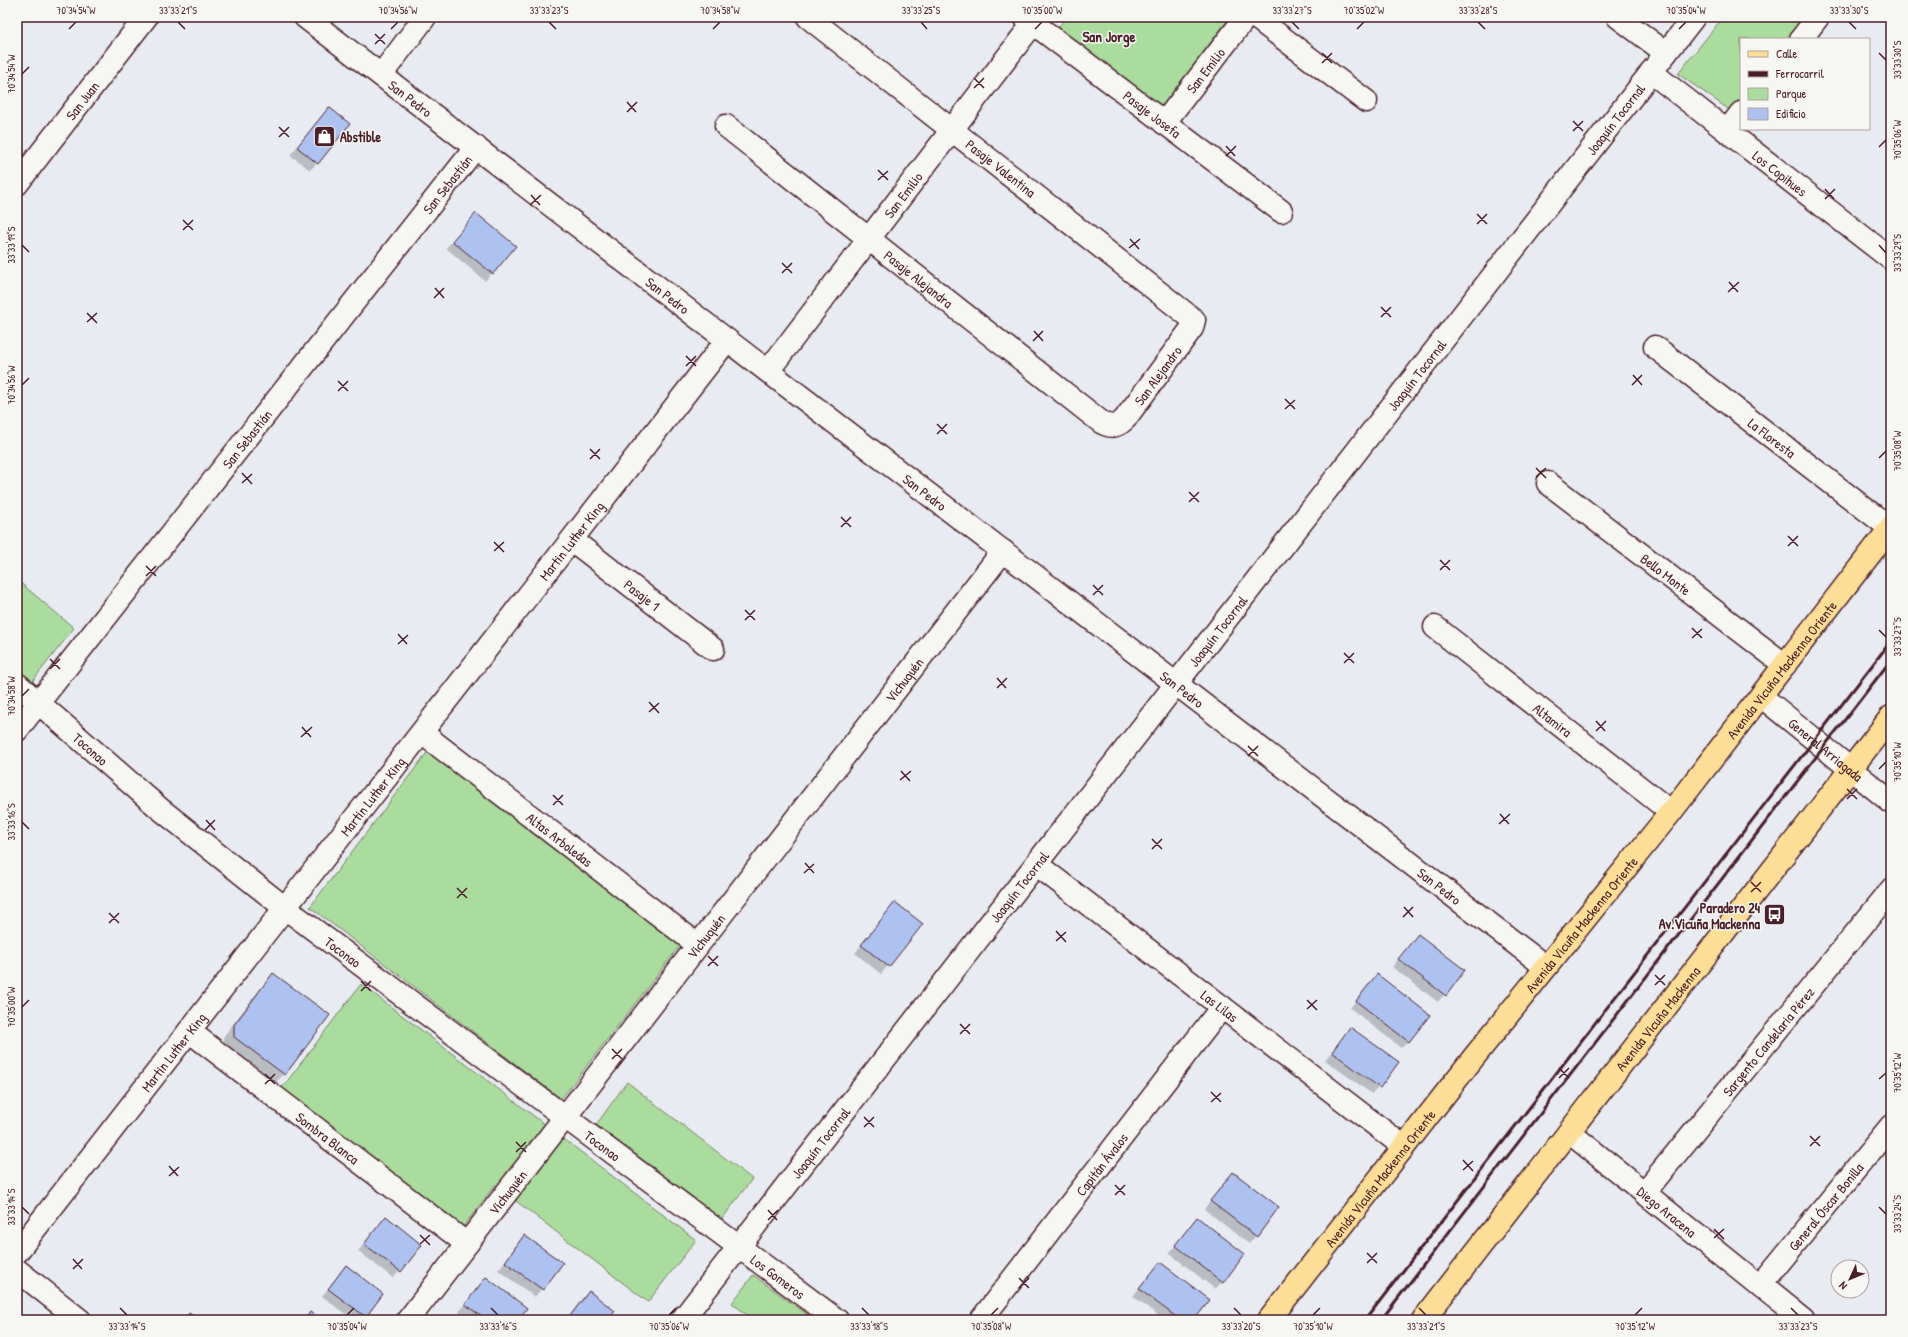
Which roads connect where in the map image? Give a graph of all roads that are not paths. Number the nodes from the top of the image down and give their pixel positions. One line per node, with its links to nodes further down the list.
1 (146, 17): 22 (street, San Juan)
2 (305, 17): 14 (street, San Pedro)
3 (426, 17): 14 (street)
4 (808, 17): 19 (street, Pasaje Valentina)
5 (1246, 17): 17 (street, San Emilio)
6 (1255, 17): 15 (street)
7 (1618, 17): 12 (street)
8 (1694, 17): 12 (street, Joaquín Tocornal)
9 (1818, 17): 11 (street)
10 (1032, 19): 17 (street, Pasaje Josefa); 19 (street, San Emilio)
11 (1802, 38)
12 (1666, 53): 13 (street, Joaquín Tocornal)
13 (1651, 72): 20 (street, Los Copihues); 39 (street, Joaquín Tocornal)
14 (381, 75): 21 (street, San Pedro)
15 (1366, 101)
16 (1740, 115): 20 (street)
17 (1164, 122): 23 (street, Pasaje Josefa)
18 (726, 126): 24 (street, Pasaje Alejandra)
19 (952, 130): 24 (street, San Emilio); 26 (street, Pasaje Valentina)
20 (1727, 131): 25 (street, Los Copihues)
21 (476, 147): 27 (street, San Pedro); 41 (street, San Sebastián)
22 (17, 184)
23 (1281, 211)
24 (869, 238): 29 (street, San Emilio); 30 (street, Pasaje Alejandra)
25 (1891, 258)
26 (1194, 320): 30 (street, San Alejandro)
27 (727, 340): 29 (street, San Pedro); 33 (street, Martin Luther King)
28 (1655, 347): 32 (street, La Floresta)
29 (768, 371): 34 (street, San Pedro)
30 (1114, 426)
31 (1548, 483): 37 (street, Bello Monte)
32 (1890, 528): 37 (main road, Avenida Vicuña Mackenna Oriente)
33 (572, 540): 36 (street, Pasaje 1); 44 (street, Martin Luther King)
34 (1003, 551): 39 (street, San Pedro); 51 (street, Vichuquén)
35 (1435, 626): 47 (street, Altamira)
36 (713, 649)
37 (1785, 666): 40 (main road, Avenida Vicuña Mackenna Oriente)
38 (17, 684): 41 (street, Toconao)
39 (1176, 684): 48 (street, Joaquín Tocornal); 52 (street, San Pedro)
40 (1761, 696): 45 (street, General Arriagada); 47 (main road, Avenida Vicuña Mackenna Oriente)
41 (39, 702): 43 (street, San Sebastián); 50 (street, Toconao)
42 (1891, 716): 45 (main road, Avenida Vicuña Mackenna)
43 (17, 730)
44 (422, 733): 50 (street, Martin Luther King); 51 (street, Altas Arboledas)
45 (1851, 769): 46 (street, General Arriagada); 57 (main road, Avenida Vicuña Mackenna)
46 (1891, 802)
47 (1671, 812): 52 (main road, Avenida Vicuña Mackenna Oriente)
48 (1036, 864): 53 (street, Las Lilas); 61 (street, Joaquín Tocornal)
49 (1891, 890): 59 (street, Sargento Candelaria Pérez)
50 (285, 908): 54 (street, Martin Luther King); 55 (street, Toconao)
51 (698, 945): 55 (street, Vichuquén)
52 (1546, 967): 58 (main road, Avenida Vicuña Mackenna Oriente)
53 (1222, 1008): 58 (street, Las Lilas); 69 (street, Capitán Ávalos)
54 (189, 1031): 60 (street, Sombra Blanca); 62 (street, Martin Luther King)
55 (565, 1116): 60 (street, Vichuquén); 61 (street, Toconao)
56 (1891, 1126): 64 (street, General Óscar Bonilla)
57 (1569, 1132): 59 (street, Diego Aracena); 71 (main road, Avenida Vicuña Mackenna)
58 (1403, 1146): 70 (main road, Avenida Vicuña Mackenna Oriente)
59 (1644, 1193): 64 (street, Diego Aracena)
60 (467, 1244): 66 (street, Vichuquén)
61 (739, 1247): 67 (street, Joaquín Tocornal); 68 (street, Los Gomeros)
62 (17, 1252)
63 (17, 1270): 65 (street)
64 (1760, 1286): 72 (street, Diego Aracena)
65 (80, 1320)
66 (408, 1320)
67 (682, 1320)
68 (837, 1320)
69 (981, 1320)
70 (1269, 1320)
71 (1423, 1320)
72 (1802, 1320)

